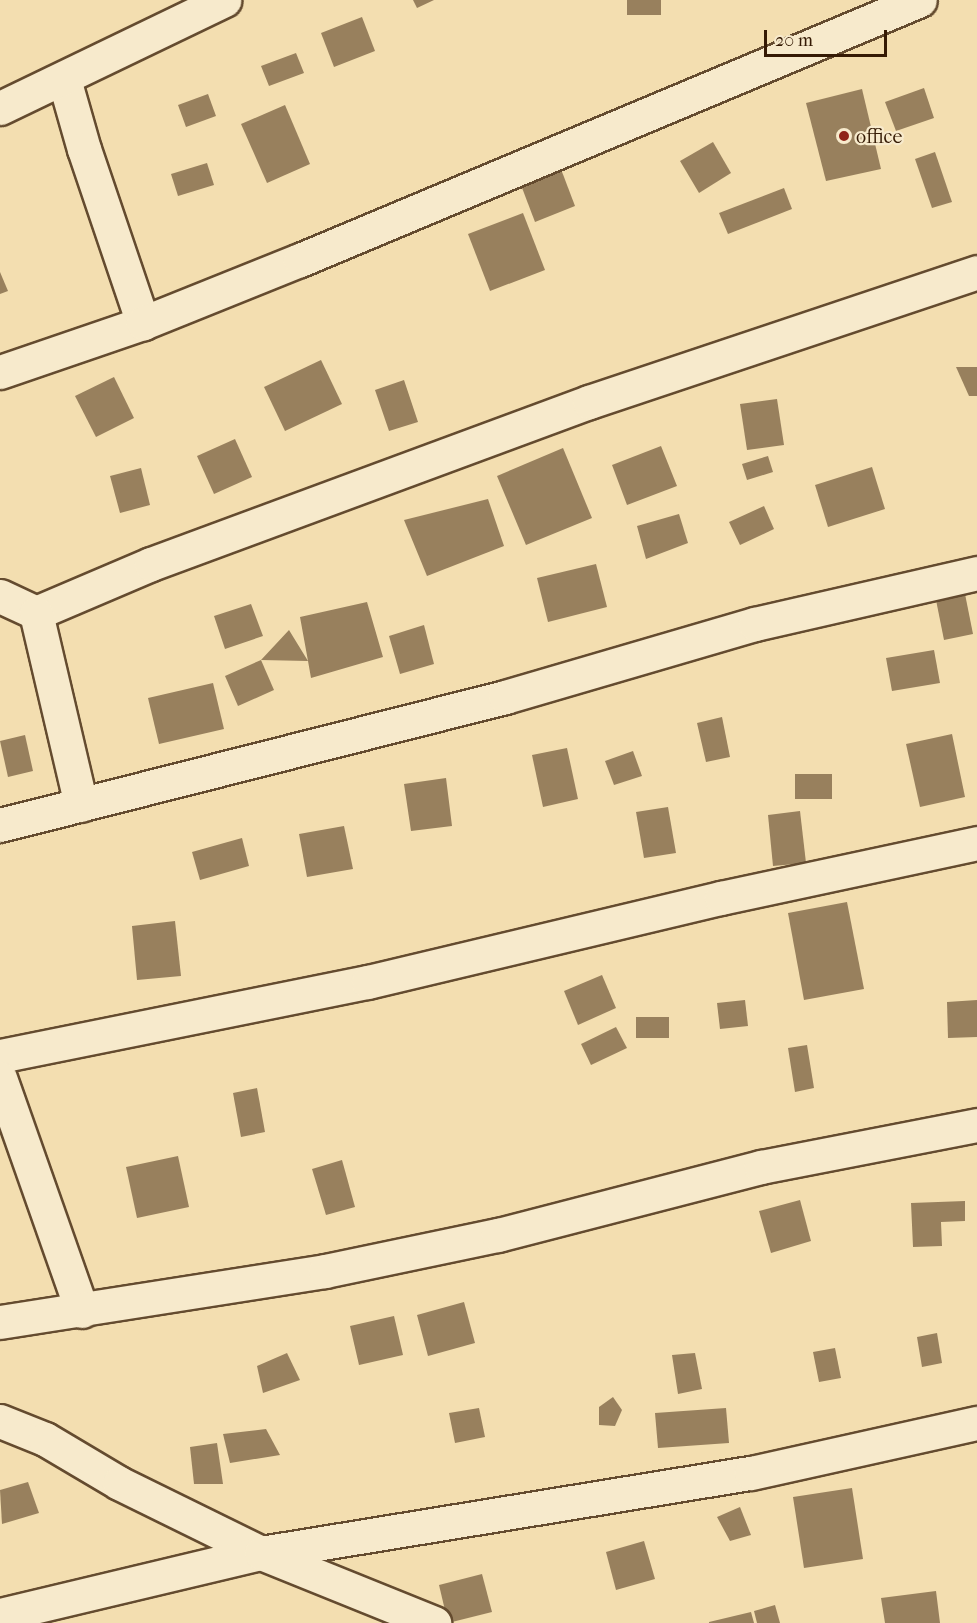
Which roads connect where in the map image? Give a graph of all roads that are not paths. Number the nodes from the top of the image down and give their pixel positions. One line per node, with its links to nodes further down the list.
1 (224, 0): 3 (street)
2 (908, 2): 6 (street)
3 (64, 79): 4 (street); 6 (street)
4 (0, 108)
5 (977, 272): 10 (street)
6 (143, 323): 7 (street)
7 (0, 372)
8 (977, 573): 11 (street)
9 (0, 596): 10 (street)
10 (36, 613): 11 (street)
11 (81, 805): 12 (street)
12 (0, 825)
13 (977, 843): 14 (street)
14 (0, 1056)
15 (0, 1078): 17 (street)
16 (977, 1125): 17 (street)
17 (82, 1311): 18 (street)
18 (0, 1322)
19 (0, 1421): 21 (street)
20 (977, 1423): 21 (street)
21 (261, 1553): 22 (street); 23 (street)
22 (0, 1616)
23 (434, 1623)

